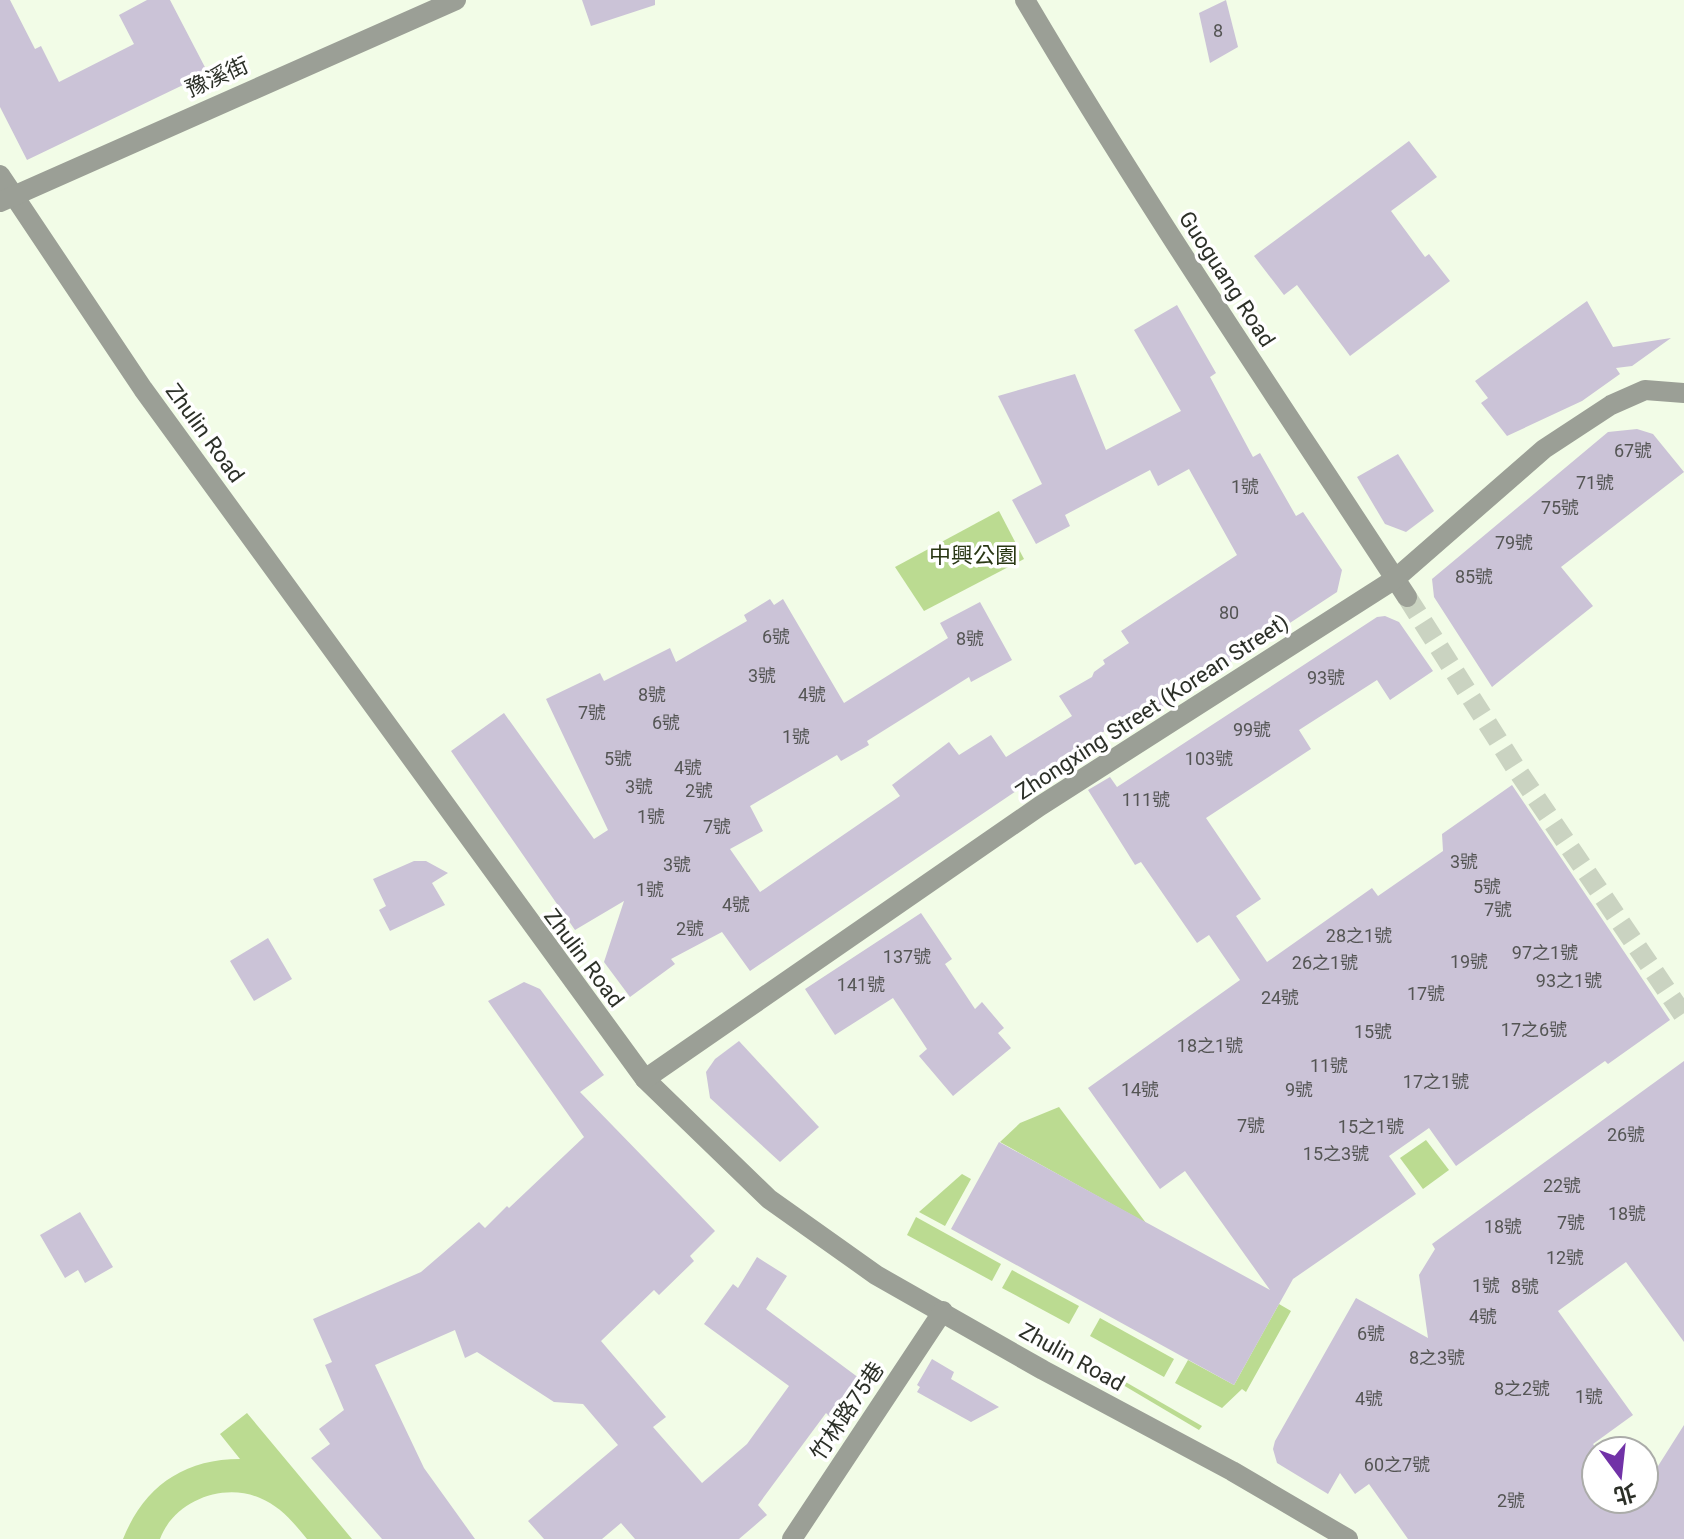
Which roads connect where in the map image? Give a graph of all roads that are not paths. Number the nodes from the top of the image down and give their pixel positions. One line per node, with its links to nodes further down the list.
1 (456, 0): 4 (street, 豫溪街)
2 (1025, 0): 6 (street, Guoguang Road)
3 (0, 175): 4 (street, Zhulin Road)
4 (6, 200): 8 (street, Zhulin Road)
5 (1684, 393): 6 (street, Zhongxing Street (Korean Street))
6 (1395, 579): 7 (street, Guoguang Road); 8 (street, Zhongxing Street (Korean Street))
7 (1407, 597)
8 (645, 1079): 9 (street, Zhulin Road)
9 (943, 1311): 10 (street, 竹林路75巷); 11 (street, Zhulin Road)
10 (792, 1539)
11 (1348, 1539)

